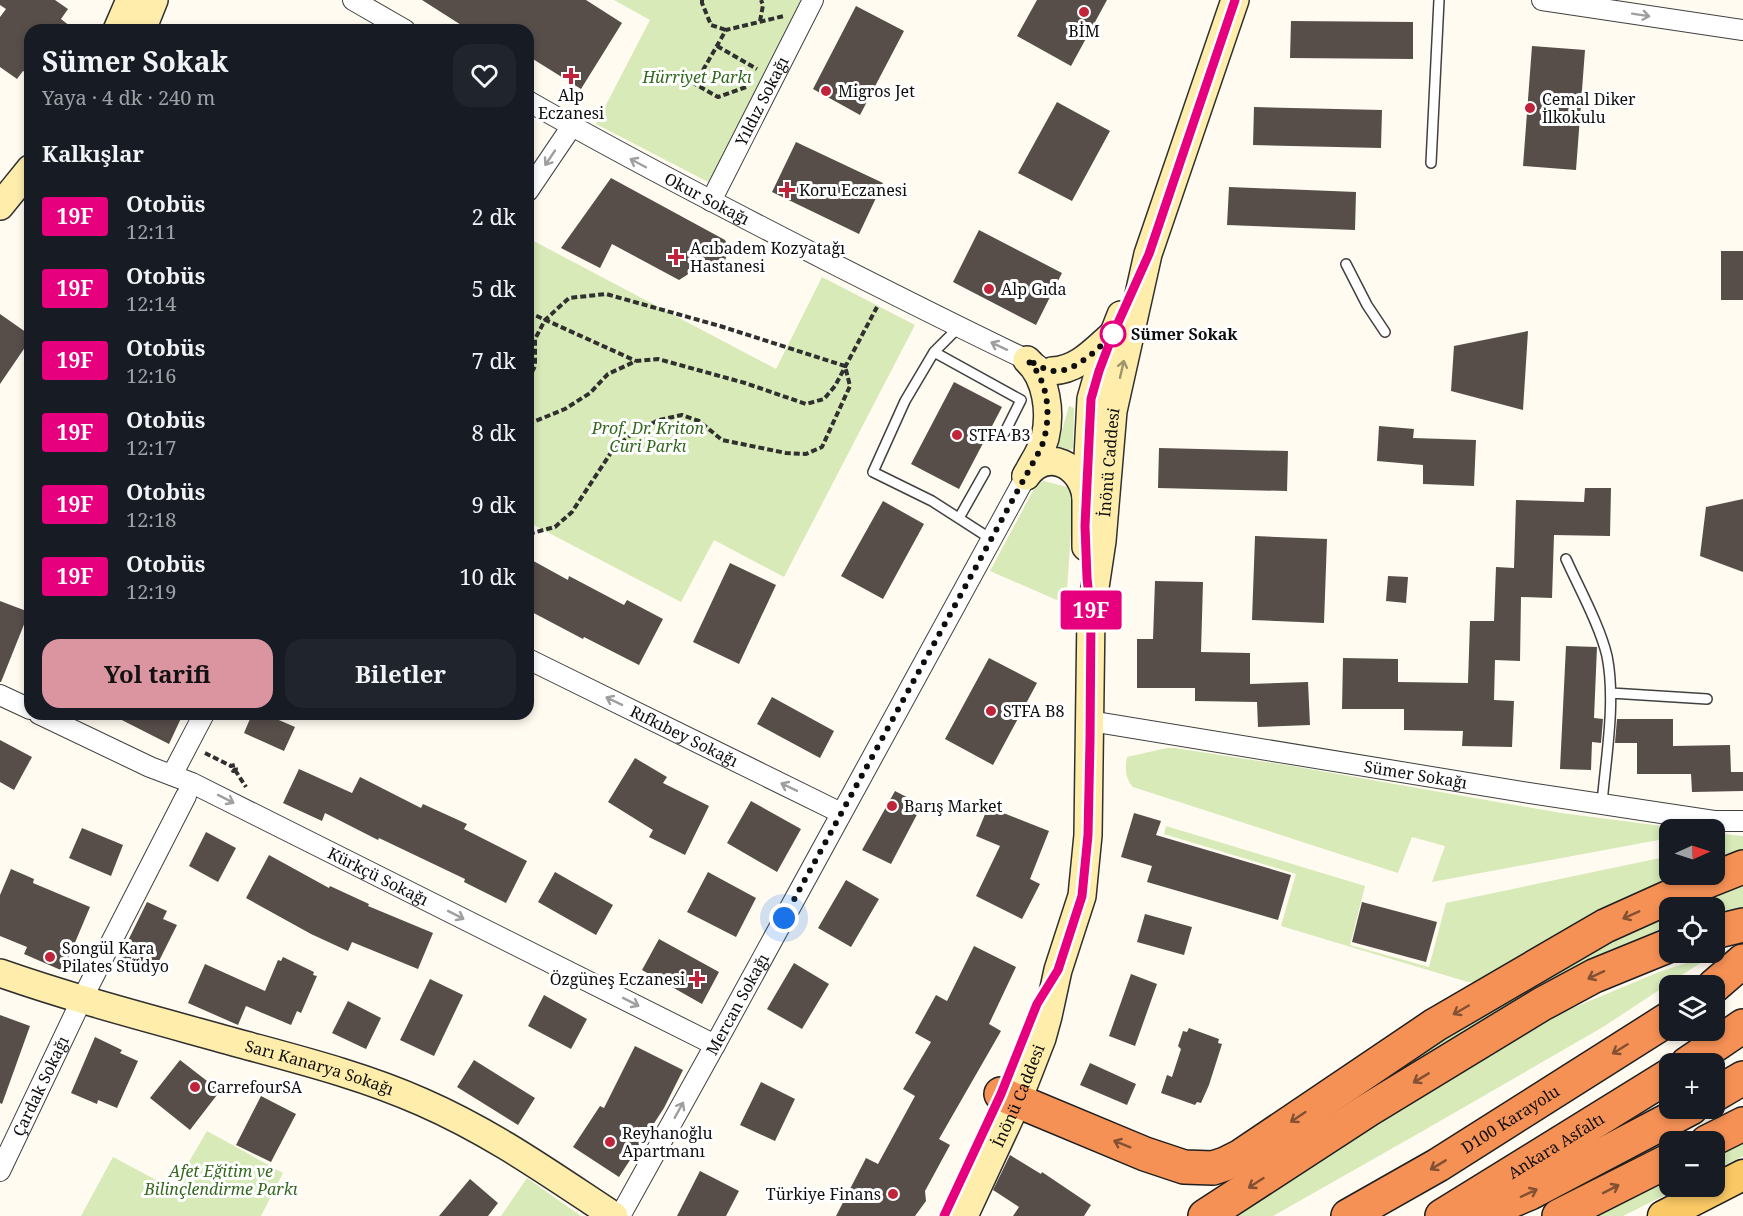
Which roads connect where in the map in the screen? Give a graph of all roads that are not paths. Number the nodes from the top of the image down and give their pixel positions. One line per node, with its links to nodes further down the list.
1 (130, 0): 10 (main road)
2 (154, 0): 11 (main road)
3 (353, 0): 12 (street)
4 (1235, 0): 15 (main road, İnönü Caddesi)
5 (1254, 0): 15 (main road, İnönü Caddesi)
6 (1439, 0): 17 (lane)
7 (1542, 0): 8 (street)
8 (1582, 3): 13 (street, one-way to 13)
9 (810, 5): 20 (street, Yıldız Sokağı)
10 (120, 24)
11 (144, 24)
12 (395, 24)
13 (1743, 30)
14 (534, 104): 16 (street, Okur Sokağı)
15 (1199, 108): 22 (main road, İnönü Caddesi)
16 (572, 126): 19 (street, one-way to 19); 20 (street, Okur Sokağı, one-way to 16)
17 (1431, 163)
18 (24, 176): 21 (main road)
19 (534, 182)
20 (711, 201): 24 (street, Okur Sokağı)
21 (0, 206)
22 (1149, 254): 26 (main road); 30 (main road, İnönü Caddesi, one-way to 22)
23 (1346, 264): 25 (lane)
24 (959, 327): 27 (lane); 28 (street, Okur Sokağı, one-way to 24)
25 (1385, 332)
26 (1113, 334): 29 (main road); 30 (main road)
27 (934, 352): 31 (lane); 35 (lane)
28 (1027, 360): 29 (street, Okur Sokağı); 33 (main road)
29 (1052, 371): 30 (main road)
30 (1104, 395): 34 (main road); 38 (main road, İnönü Caddesi)
31 (1005, 432)
32 (986, 472): 35 (lane)
33 (1026, 476): 34 (main road); 36 (street, Mercan Sokağı)
34 (1086, 497): 38 (main road)
35 (958, 518): 36 (lane)
36 (992, 540): 50 (street, Mercan Sokağı)
37 (1566, 559): 40 (lane)
38 (1091, 614): 46 (main road, İnönü Caddesi)
39 (534, 662): 50 (street, Rıfkıbey Sokağı, one-way to 39)
40 (1611, 693): 42 (lane); 49 (lane)
41 (0, 695): 43 (street)
42 (1707, 699)
43 (24, 707)
44 (52, 720): 47 (street, Kürkçü Sokağı)
45 (201, 720): 47 (street)
46 (1090, 721): 49 (street, Sümer Sokağı); 69 (main road, İnönü Caddesi)
47 (172, 776): 64 (street, Kürkçü Sokağı, one-way to 64)
48 (186, 795): 61 (street, Çardak Sokağı)
49 (1602, 803): 51 (street, Sümer Sokağı)
50 (841, 813): 64 (street, Mercan Sokağı)
51 (1743, 821)
52 (1743, 867): 69 (highway, one-way to 69)
53 (1743, 925): 54 (highway)
54 (1725, 929)
55 (1659, 949): 79 (highway, one-way to 79)
56 (1743, 961): 59 (highway)
57 (1743, 968): 60 (highway)
58 (0, 973): 61 (main road, Sarı Kanarya Sokağı)
59 (1725, 977)
60 (1725, 980)
61 (82, 999): 74 (street, Çardak Sokağı); 76 (main road, Sarı Kanarya Sokağı)
62 (1659, 1025): 80 (highway, D100 Karayolu, one-way to 80)
63 (1743, 1026): 65 (highway)
64 (715, 1045): 76 (street, Mercan Sokağı, one-way to 64)
65 (1703, 1053)
66 (1743, 1078): 68 (highway)
67 (1659, 1082): 81 (highway, Ankara Asfaltı)
68 (1725, 1089)
69 (1009, 1098): 77 (main road, İnönü Caddesi); 78 (main road, İnönü Caddesi)
70 (1672, 1119): 82 (highway, one-way to 70)
71 (1743, 1124): 72 (highway)
72 (1725, 1133)
73 (1659, 1166): 83 (highway, one-way to 73)
74 (0, 1172)
75 (1743, 1175): 84 (main road)
76 (612, 1215)
77 (944, 1216)
78 (964, 1216)
79 (1205, 1216)
80 (1348, 1216)
81 (1442, 1216)
82 (1476, 1216)
83 (1559, 1216)
84 (1663, 1216)

